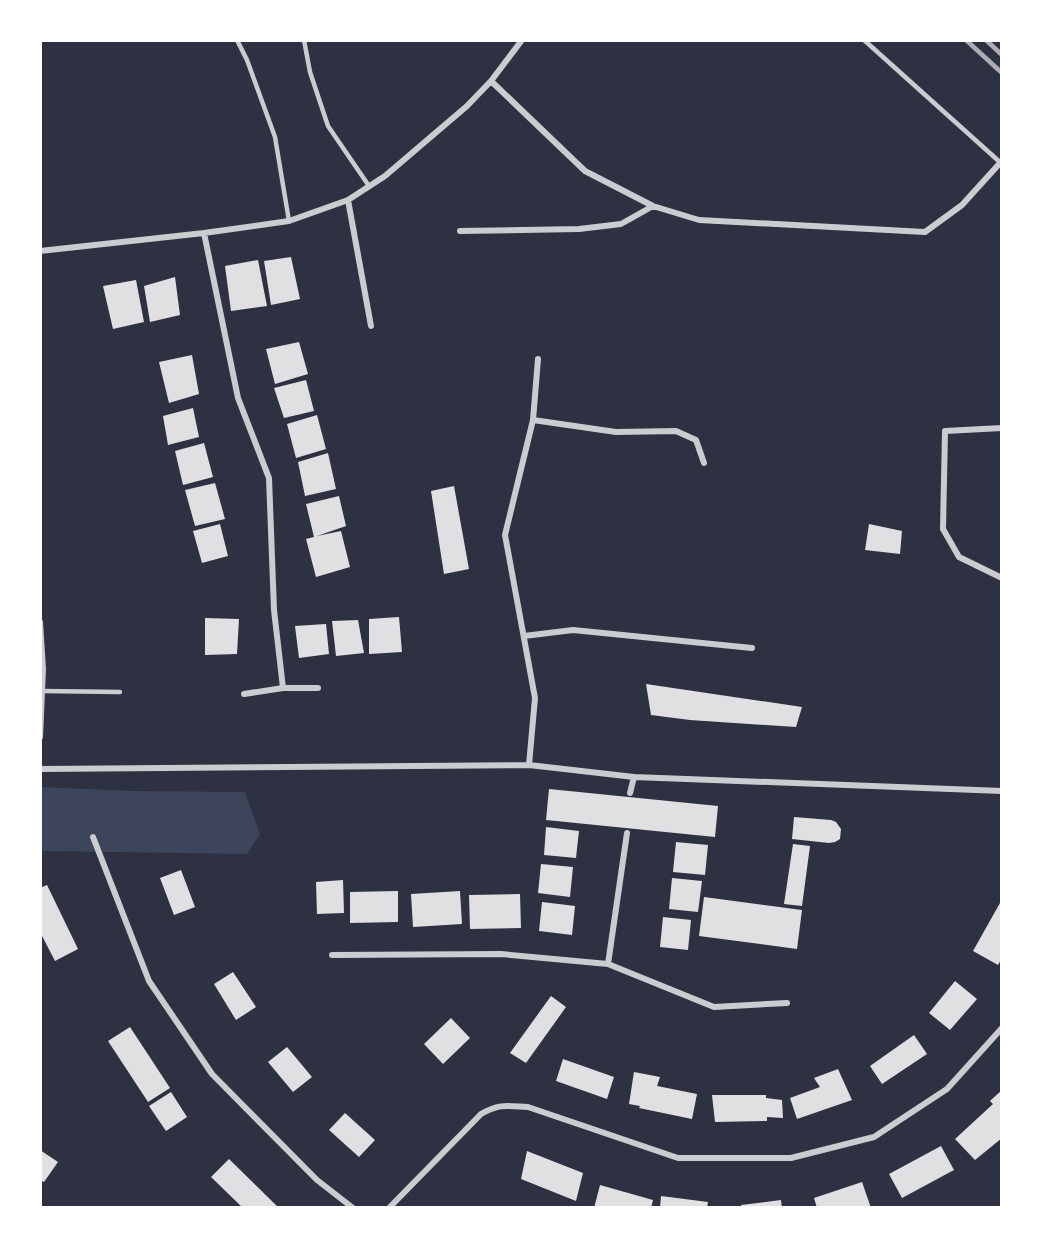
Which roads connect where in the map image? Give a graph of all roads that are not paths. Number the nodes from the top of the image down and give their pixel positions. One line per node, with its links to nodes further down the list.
1 (237, 40): 10 (lane)
2 (304, 40): 7 (lane)
3 (522, 40): 5 (street)
4 (864, 40): 6 (lane)
5 (491, 81): 7 (street); 9 (street)
6 (1001, 164): 9 (street)
7 (369, 186): 8 (street)
8 (348, 200): 10 (street); 14 (street)
9 (653, 206): 11 (street)
10 (289, 221): 12 (street)
11 (460, 231)
12 (204, 233): 13 (street); 23 (street)
13 (40, 251)
14 (371, 326)
15 (538, 359): 16 (street)
16 (533, 420): 18 (street); 21 (street)
17 (1002, 428): 19 (street)
18 (704, 463)
19 (1002, 578)
20 (40, 622): 25 (street)
21 (524, 636): 22 (street); 29 (street)
22 (752, 648)
23 (283, 688): 24 (street); 27 (street)
24 (318, 688)
25 (42, 691): 26 (lane); 28 (street)
26 (120, 692)
27 (244, 694)
28 (40, 736)
29 (529, 765): 30 (street); 31 (street)
30 (40, 770)
31 (634, 777): 32 (street); 33 (street)
32 (1002, 791)
33 (630, 793)
34 (627, 833): 37 (street)
35 (93, 837): 40 (street)
36 (332, 955): 37 (street)
37 (608, 964): 38 (street)
38 (787, 1003)
39 (1002, 1028): 41 (street)
40 (353, 1208)
41 (388, 1208)

